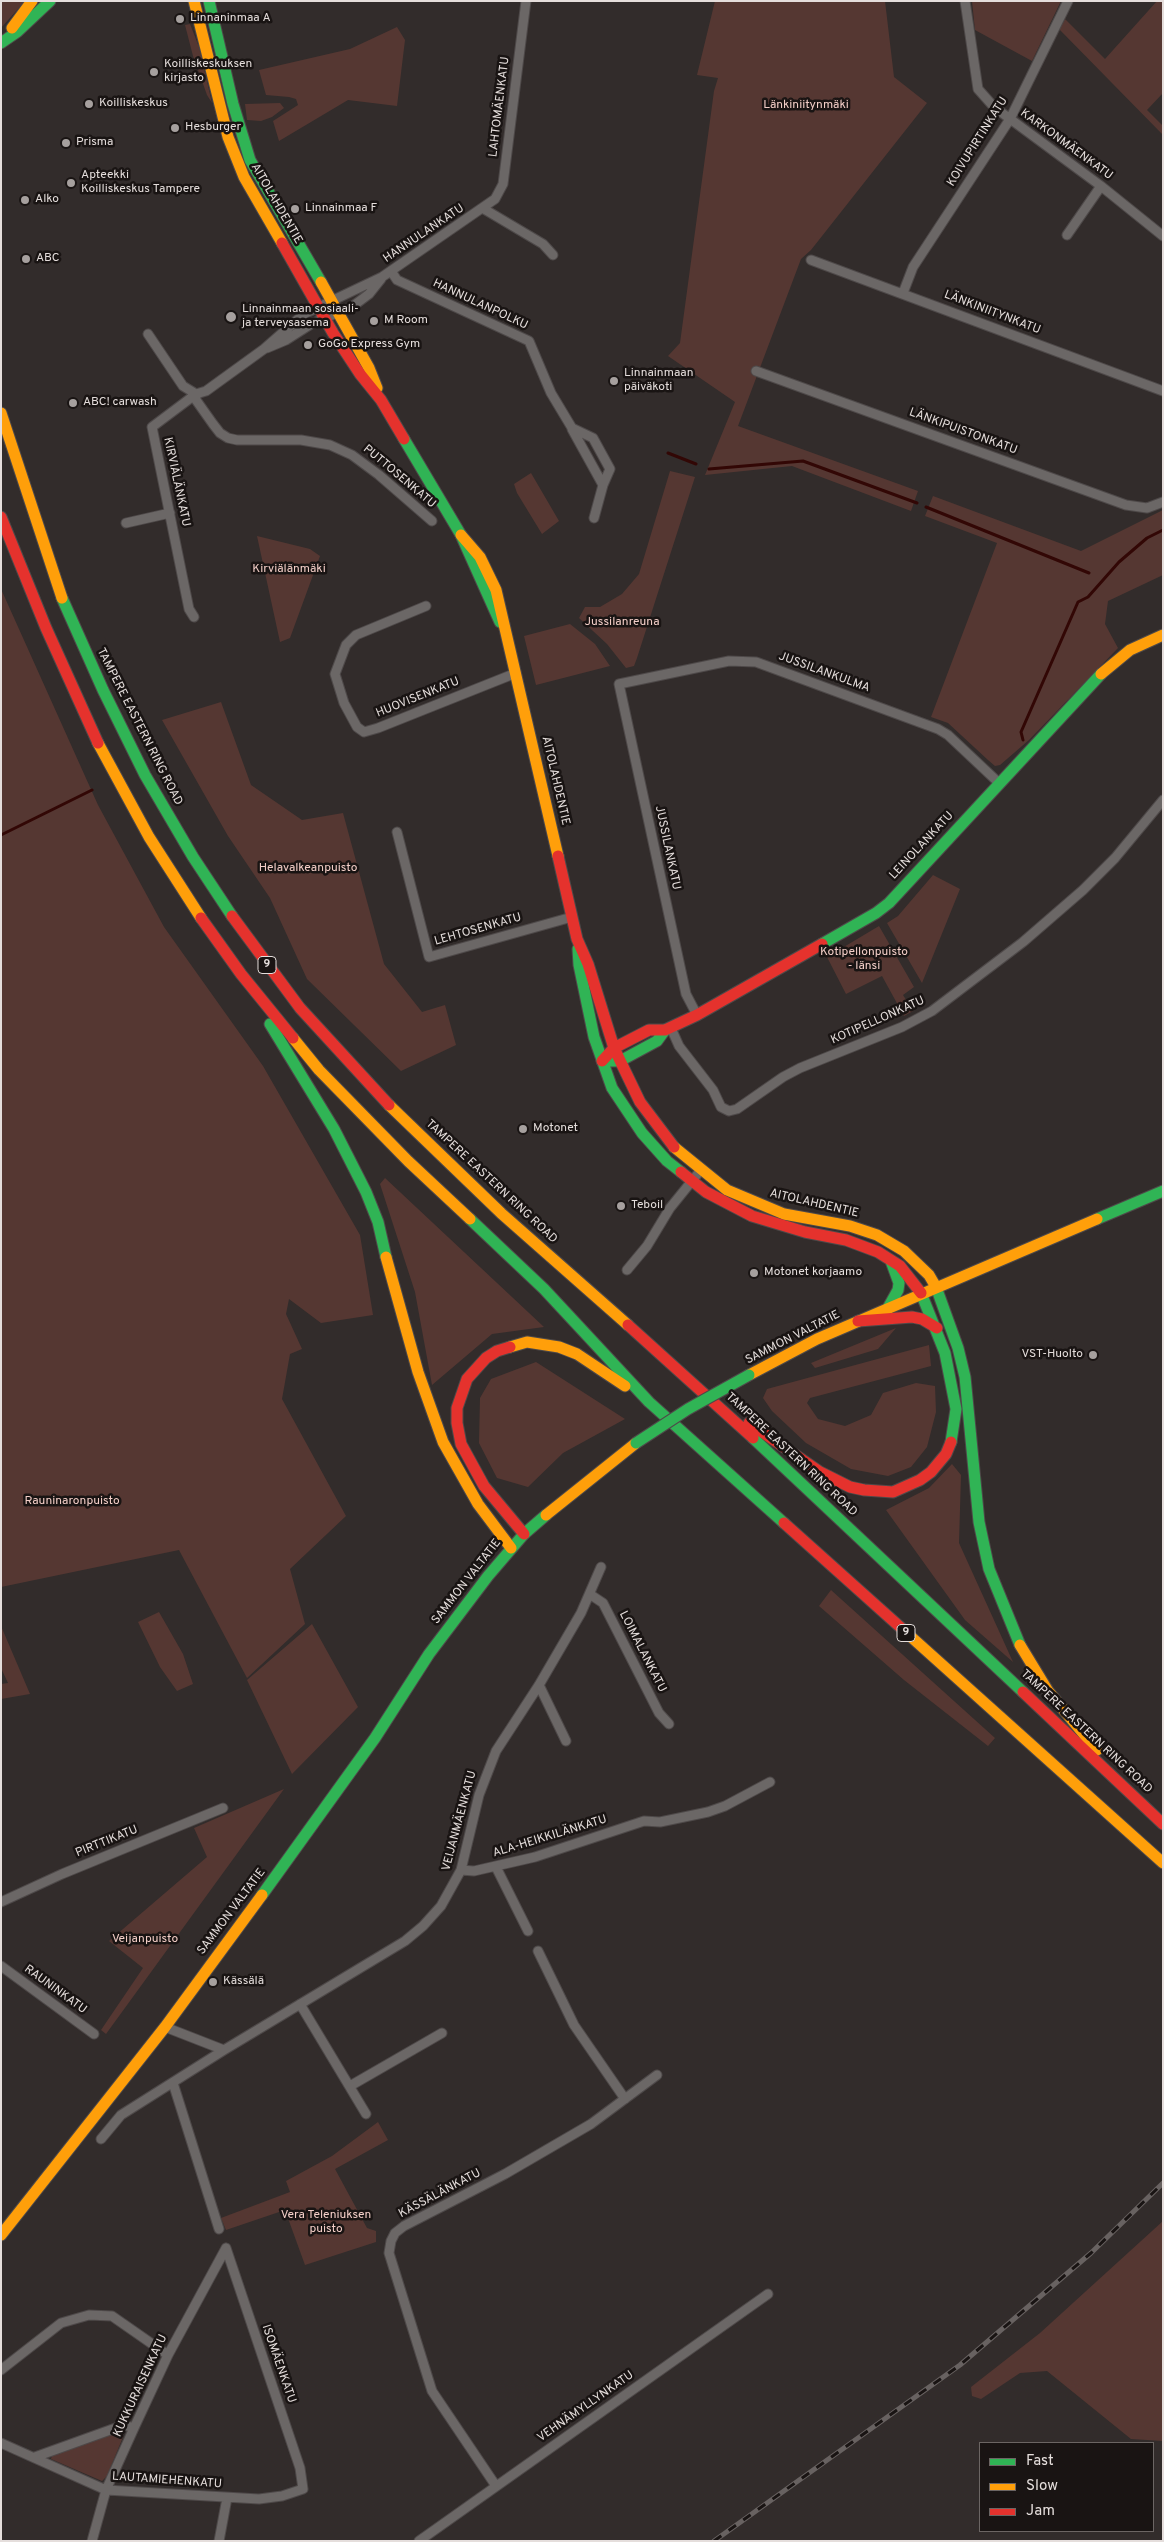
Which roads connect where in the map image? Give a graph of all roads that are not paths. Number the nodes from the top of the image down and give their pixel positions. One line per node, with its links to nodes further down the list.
1 (32, 1): 2 (main road)
2 (50, 1)
3 (194, 1): 19 (main road, AITOLAHDENTIE)
4 (209, 1): 18 (main road, AITOLAHDENTIE)
5 (526, 1): 10 (street, LAHTOMÄENKATU)
6 (965, 1): 8 (street, KARKONMÄENKATU)
7 (1068, 1): 8 (street, KOIVUPIRTINKATU)
8 (1010, 119): 9 (street, KARKONMÄENKATU); 17 (street, KOIVUPIRTINKATU)
9 (1101, 186): 11 (street); 12 (street, KARKONMÄENKATU)
10 (484, 209): 13 (street, HANNULANKATU); 15 (street, HANNULANKATU)
11 (1066, 235)
12 (1163, 236)
13 (553, 255)
14 (811, 260): 17 (street, LÄNKINIITYNKATU)
15 (391, 271): 16 (street, HANNULANKATU); 29 (street, HANNULANPOLKU)
16 (382, 277): 18 (street, HANNULANKATU); 20 (street, HANNULANKATU)
17 (903, 293): 25 (street, LÄNKINIITYNKATU)
18 (331, 300): 19 (street, HANNULANKATU); 20 (main road, AITOLAHDENTIE)
19 (318, 306): 21 (main road, AITOLAHDENTIE); 23 (street, KIRVIÄLÄNKATU)
20 (338, 313): 21 (street, HANNULANKATU); 27 (main road, AITOLAHDENTIE)
21 (325, 318): 23 (street, KIRVIÄLÄNKATU); 27 (main road, AITOLAHDENTIE)
22 (148, 334): 26 (street)
23 (264, 349): 26 (street, KIRVIÄLÄNKATU)
24 (756, 371): 31 (street, LÄNKIPUISTONKATU)
25 (1163, 391)
26 (196, 394): 32 (street, KIRVIÄLÄNKATU); 35 (street, PUTTOSENKATU)
27 (382, 400): 40 (main road, AITOLAHDENTIE)
28 (1, 414): 63 (main road, TAMPERE EASTERN RING ROAD / 9)
29 (572, 428): 30 (street, HANNULANPOLKU); 30 (street)
30 (603, 484): 34 (street)
31 (1163, 502)
32 (170, 513): 36 (street); 38 (street, KIRVIÄLÄNKATU)
33 (1, 517): 47 (main road, 9)
34 (594, 518)
35 (432, 521)
36 (126, 523)
37 (426, 606): 40 (street, HUOVISENKATU)
38 (194, 617)
39 (1163, 636): 42 (main road, LEINOLANKATU)
40 (516, 673): 45 (main road, AITOLAHDENTIE)
41 (619, 684): 42 (street, JUSSILANKULMA); 48 (street, JUSSILANKATU)
42 (999, 783): 48 (main road, LEINOLANKATU)
43 (1163, 800): 49 (street, KOTIPELLONKATU)
44 (397, 832): 45 (street, LEHTOSENKATU)
45 (572, 916): 46 (main road, AITOLAHDENTIE)
46 (577, 939): 50 (main road, AITOLAHDENTIE); 51 (main road, AITOLAHDENTIE)
47 (241, 974): 64 (main road, 9); 66 (main road)
48 (697, 1015): 49 (main road, LEINOLANKATU)
49 (668, 1029): 50 (main road, LEINOLANKATU); 52 (main road, LEINOLANKATU)
50 (614, 1048): 51 (main road, LEINOLANKATU); 52 (main road, AITOLAHDENTIE)
51 (602, 1061): 52 (main road, LEINOLANKATU); 54 (main road, AITOLAHDENTIE)
52 (620, 1061): 53 (main road, AITOLAHDENTIE)
53 (700, 1171): 54 (street); 58 (main road, AITOLAHDENTIE)
54 (691, 1182): 56 (main road, AITOLAHDENTIE); 57 (street)
55 (1163, 1191): 58 (main road, SAMMON VALTATIE)
56 (890, 1259): 59 (main road, AITOLAHDENTIE); 60 (main road)
57 (627, 1270)
58 (936, 1286): 59 (main road, SAMMON VALTATIE); 73 (main road, AITOLAHDENTIE)
59 (922, 1293): 60 (main road, SAMMON VALTATIE); 62 (main road, AITOLAHDENTIE)
60 (888, 1308): 61 (main road, SAMMON VALTATIE)
61 (858, 1321): 62 (main road); 65 (main road, SAMMON VALTATIE, bridge)
62 (937, 1328): 63 (main road, AITOLAHDENTIE)
63 (708, 1395): 73 (main road, TAMPERE EASTERN RING ROAD / 9)
64 (649, 1402): 65 (main road); 76 (main road, 9)
65 (524, 1534): 66 (main road, SAMMON VALTATIE)
66 (511, 1548): 84 (main road, SAMMON VALTATIE)
67 (601, 1567): 68 (street, VEIJANMÄENKATU)
68 (591, 1595): 69 (street, VEIJANMÄENKATU); 70 (street, LOIMALANKATU)
69 (539, 1685): 71 (street); 78 (street, VEIJANMÄENKATU)
70 (669, 1724)
71 (566, 1741)
72 (770, 1782): 77 (street, ALA-HEIKKILÄNKATU)
73 (1132, 1795): 75 (main road, TAMPERE EASTERN RING ROAD / 9)
74 (223, 1808): 79 (street, PIRTTIKATU)
75 (1163, 1824)
76 (1163, 1863)
77 (496, 1867): 78 (street, ALA-HEIKKILÄNKATU); 80 (street)
78 (462, 1870): 83 (street, VEIJANMÄENKATU)
79 (1, 1902)
80 (528, 1931)
81 (538, 1951): 91 (street)
82 (1, 1966): 86 (street, RAUNINKATU)
83 (300, 2004): 87 (street, VEIJANMÄENKATU); 90 (street)
84 (165, 2027): 87 (street); 95 (main road, SAMMON VALTATIE)
85 (442, 2033): 90 (street)
86 (94, 2034)
87 (224, 2050): 89 (street, VEIJANMÄENKATU)
88 (656, 2075): 91 (street, KÄSSÄLÄNKATU)
89 (173, 2083): 93 (street, VEIJANMÄENKATU); 94 (street)
90 (350, 2086): 92 (street)
91 (625, 2099): 103 (street, KÄSSÄLÄNKATU)
92 (366, 2114)
93 (101, 2139)
94 (219, 2229)
95 (1, 2235)
96 (226, 2248): 98 (street, KUKKURAISENKATU); 104 (street, ISOMÄENKATU)
97 (768, 2294): 103 (street, VEHNÄMYLLYNKATU)
98 (168, 2355): 99 (street); 100 (street, KUKKURAISENKATU)
99 (1, 2370)
100 (134, 2428): 102 (street); 105 (street, KUKKURAISENKATU)
101 (1, 2443): 102 (street, LAUTAMIEHENKATU)
102 (35, 2457): 105 (street, LAUTAMIEHENKATU)
103 (496, 2486): 109 (street, VEHNÄMYLLYNKATU)
104 (303, 2489): 106 (street, LAUTAMIEHENKATU)
105 (106, 2490): 106 (street, LAUTAMIEHENKATU); 107 (street, KUKKURAISENKATU)
106 (228, 2498): 108 (street)
107 (92, 2541)
108 (219, 2541)
109 (419, 2541)

